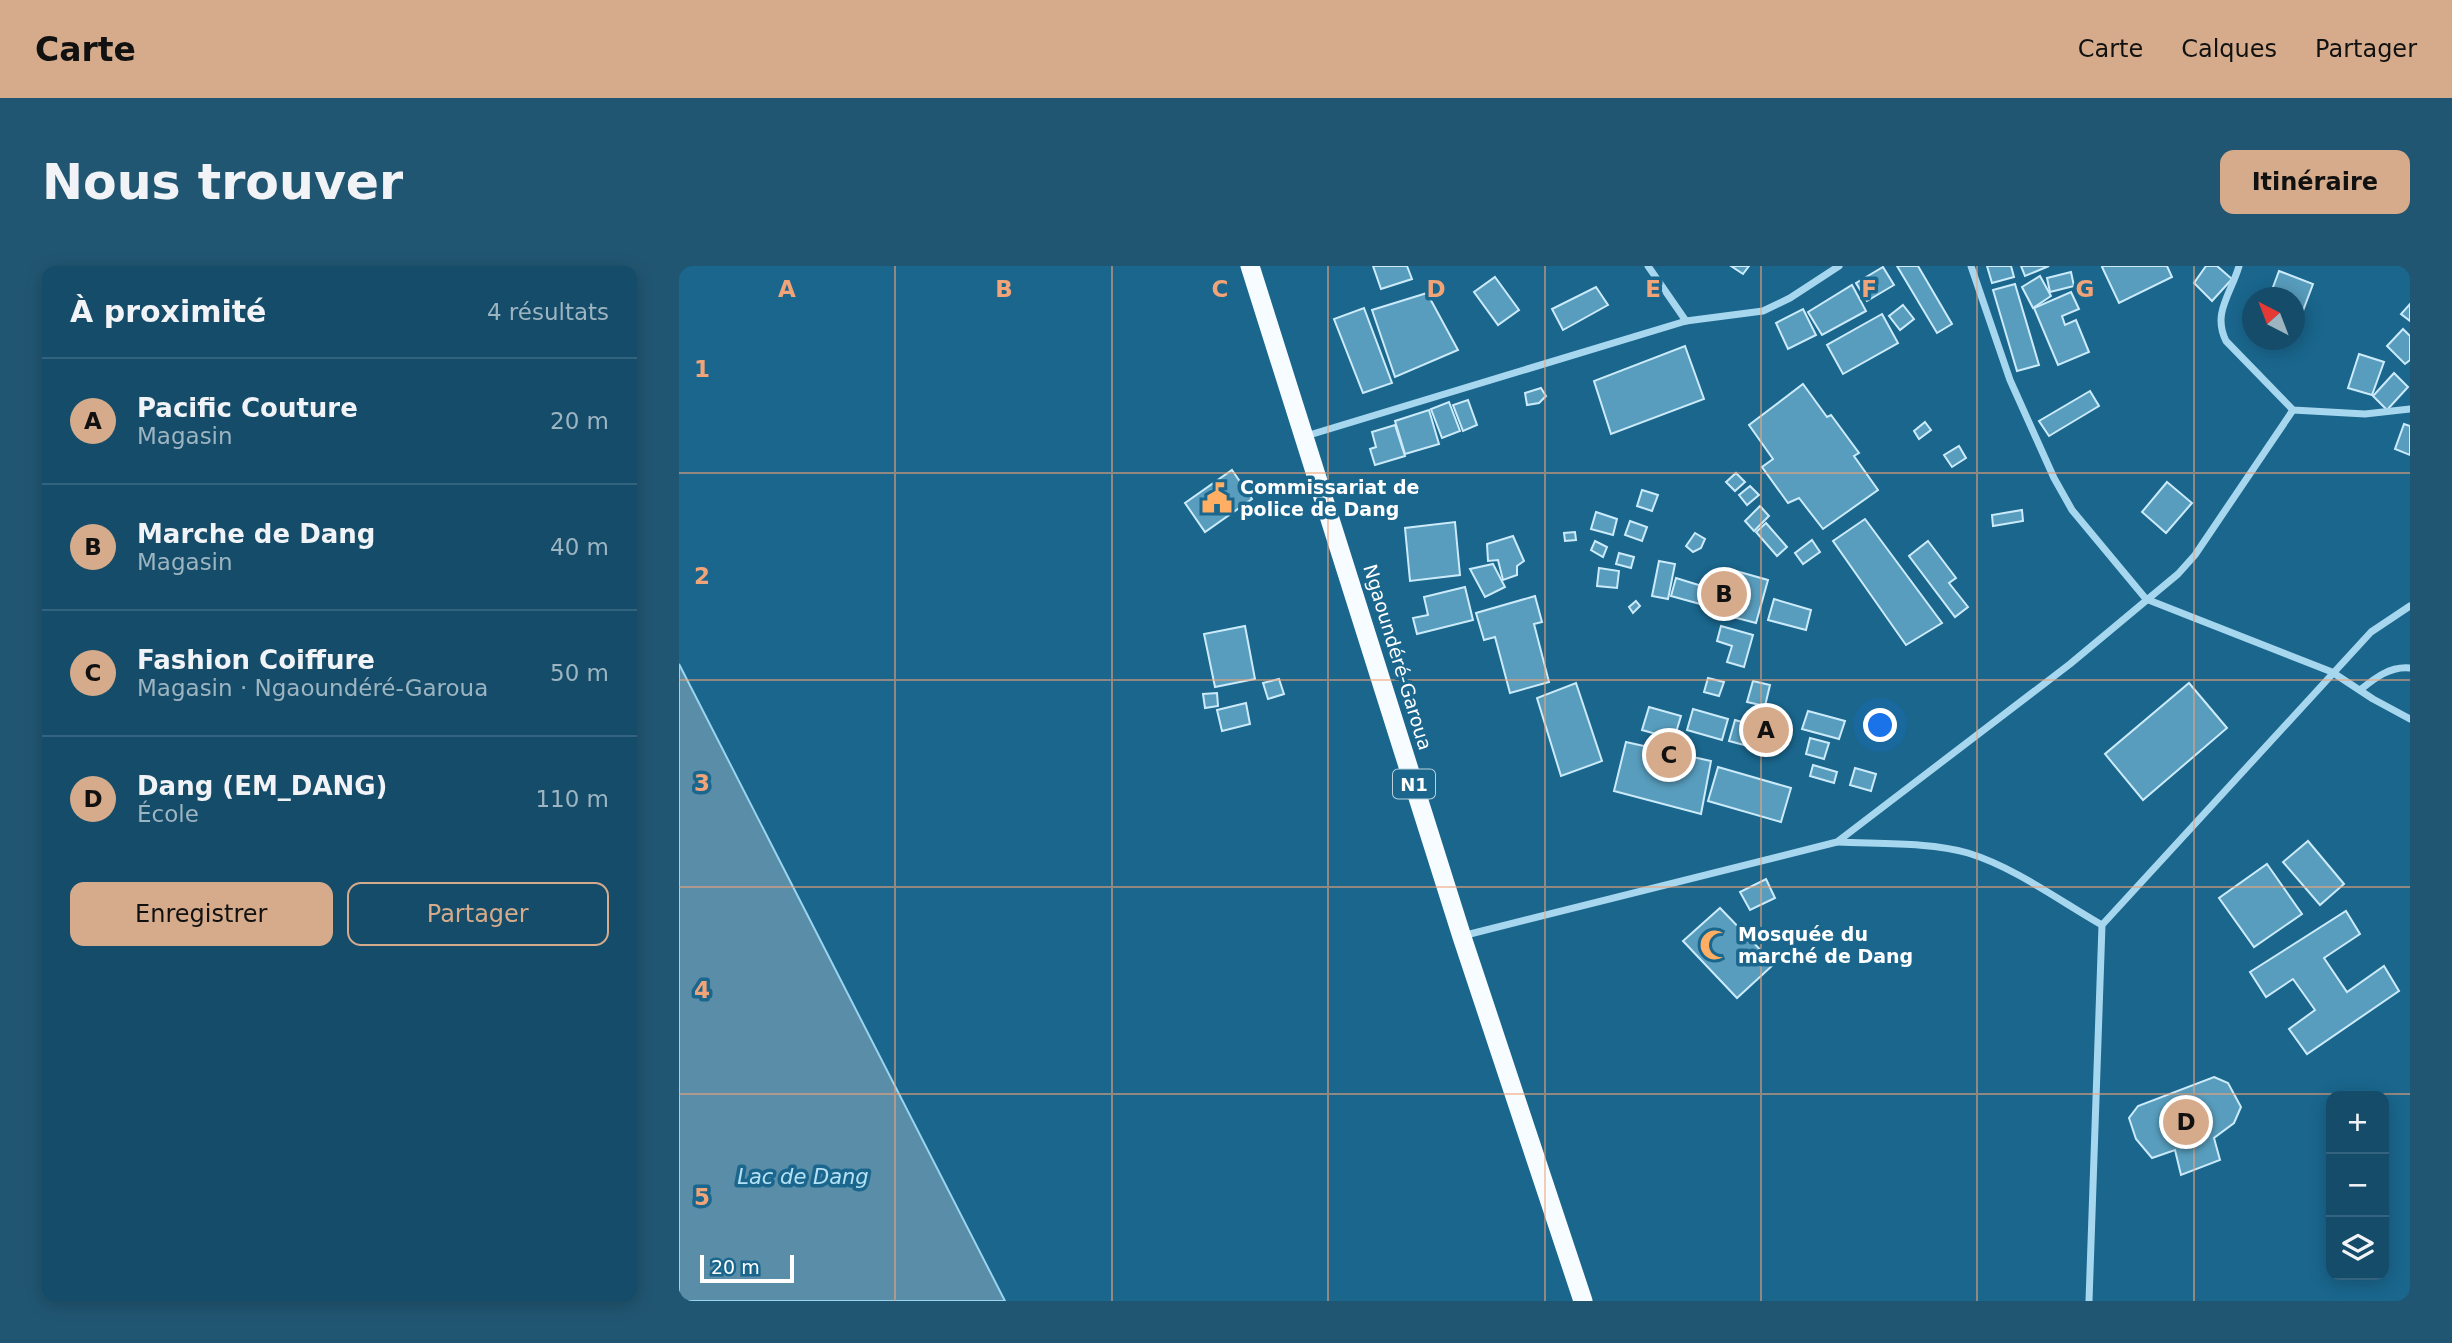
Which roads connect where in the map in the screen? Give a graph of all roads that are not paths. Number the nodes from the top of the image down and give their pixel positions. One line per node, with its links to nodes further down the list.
1 (1250, 266): 9 (highway, Ngaoundéré-Garoua / N1)
2 (1648, 266): 6 (street)
3 (1839, 266): 6 (street)
4 (1971, 266): 10 (street)
5 (2239, 266): 8 (street)
6 (1686, 321): 9 (street)
7 (2410, 409): 8 (street)
8 (2293, 410): 10 (street)
9 (1305, 436): 18 (highway, Ngaoundéré-Garoua / N1)
10 (2146, 599): 13 (street); 16 (street)
11 (2410, 606): 13 (street)
12 (2410, 668): 14 (street)
13 (2332, 673): 14 (street); 17 (street)
14 (2360, 690): 15 (street)
15 (2410, 719)
16 (1837, 842): 17 (street); 18 (street)
17 (2102, 925): 20 (street)
18 (1462, 936): 19 (highway, Ngaoundéré-Garoua / N1)
19 (1583, 1301)
20 (2089, 1301)

